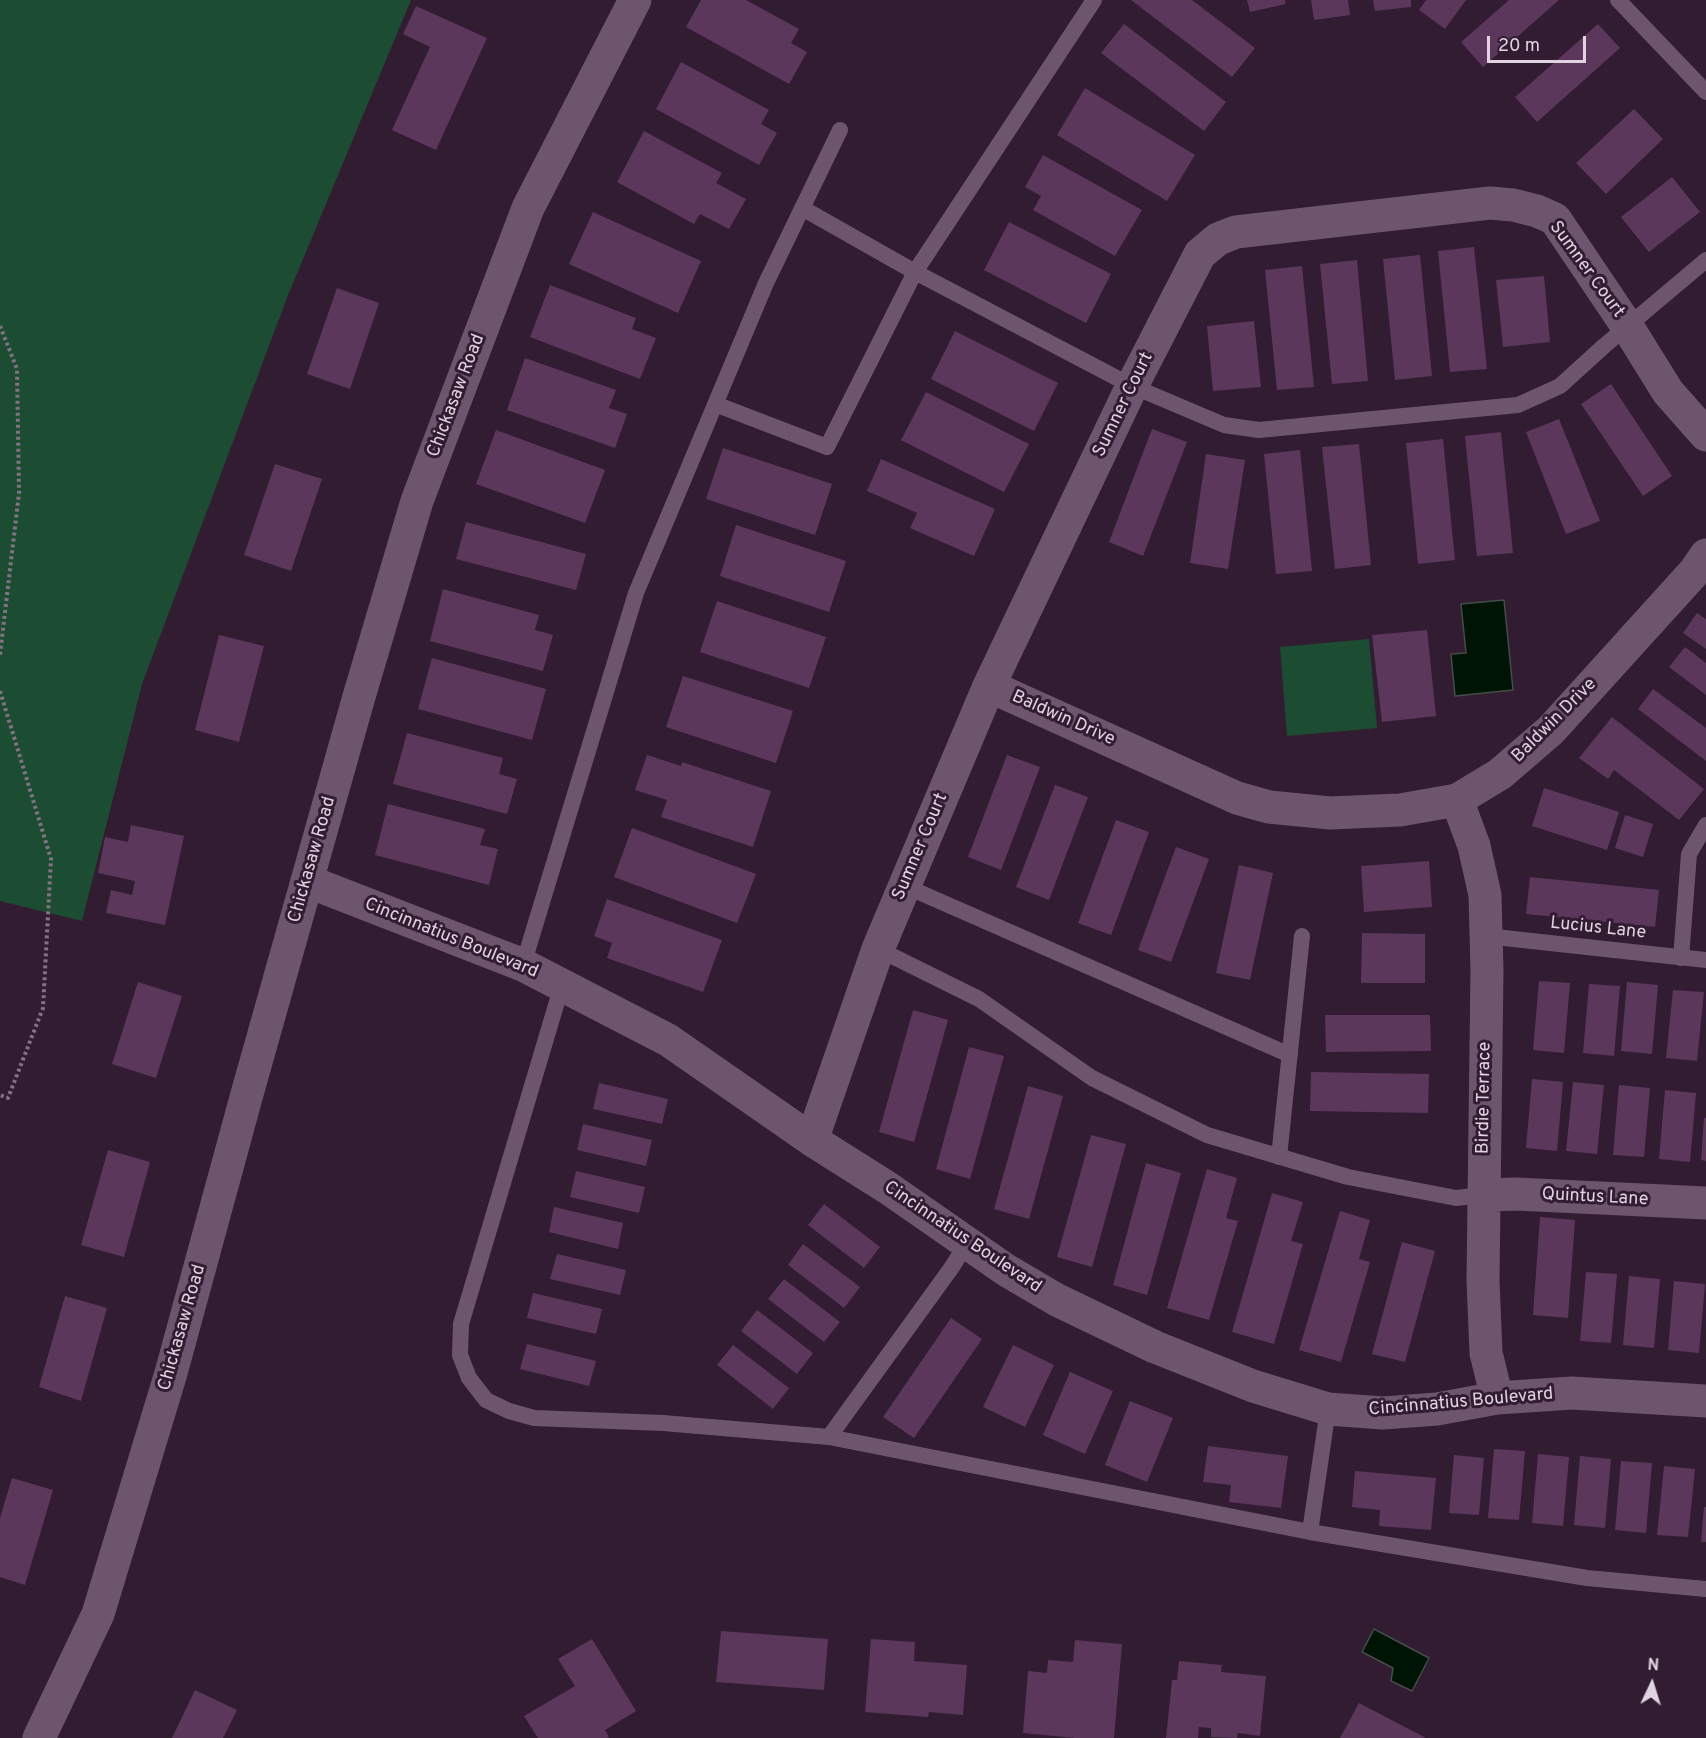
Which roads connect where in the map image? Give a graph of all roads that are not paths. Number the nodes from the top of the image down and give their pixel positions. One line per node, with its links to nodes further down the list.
1 (635, 0): 17 (street, Chickasaw Road)
2 (1094, 0): 8 (lane)
3 (1618, 0): 4 (lane)
4 (1706, 92)
5 (840, 130): 6 (lane)
6 (802, 208): 8 (lane); 11 (lane)
7 (1706, 260): 9 (lane)
8 (915, 272): 10 (lane); 11 (lane)
9 (1627, 326): 10 (lane); 10 (street, Sumner Court); 12 (street, Sumner Court)
10 (1132, 386): 14 (street, Sumner Court)
11 (715, 404): 24 (lane)
12 (1706, 435)
13 (1706, 555): 15 (street, Baldwin Drive)
14 (989, 686): 15 (street, Baldwin Drive); 18 (street, Sumner Court)
15 (1457, 800): 20 (street, Birdie Terrace)
16 (1706, 825): 22 (lane)
17 (307, 881): 24 (street, Cincinnatius Boulevard); 38 (street, Chickasaw Road)
18 (905, 886): 21 (street, Sumner Court); 26 (lane)
19 (1302, 936): 26 (lane)
20 (1486, 936): 22 (lane, Lucius Lane); 29 (street, Birdie Terrace)
21 (878, 950): 27 (street, Sumner Court); 28 (lane)
22 (1681, 958): 23 (lane, Lucius Lane)
23 (1706, 960)
24 (523, 965): 25 (street, Cincinnatius Boulevard)
25 (562, 985): 27 (street, Cincinnatius Boulevard); 35 (lane)
26 (1290, 1054): 28 (lane)
27 (812, 1140): 31 (street, Cincinnatius Boulevard)
28 (1279, 1157): 29 (lane)
29 (1484, 1195): 30 (street, Quintus Lane); 32 (street, Birdie Terrace)
30 (1706, 1203)
31 (967, 1243): 34 (street, Cincinnatius Boulevard); 35 (lane)
32 (1497, 1398): 33 (street, Cincinnatius Boulevard); 34 (street, Cincinnatius Boulevard)
33 (1706, 1401)
34 (1328, 1409): 36 (lane)
35 (829, 1437): 36 (lane)
36 (1310, 1532): 37 (lane)
37 (1706, 1589)
38 (39, 1738)

